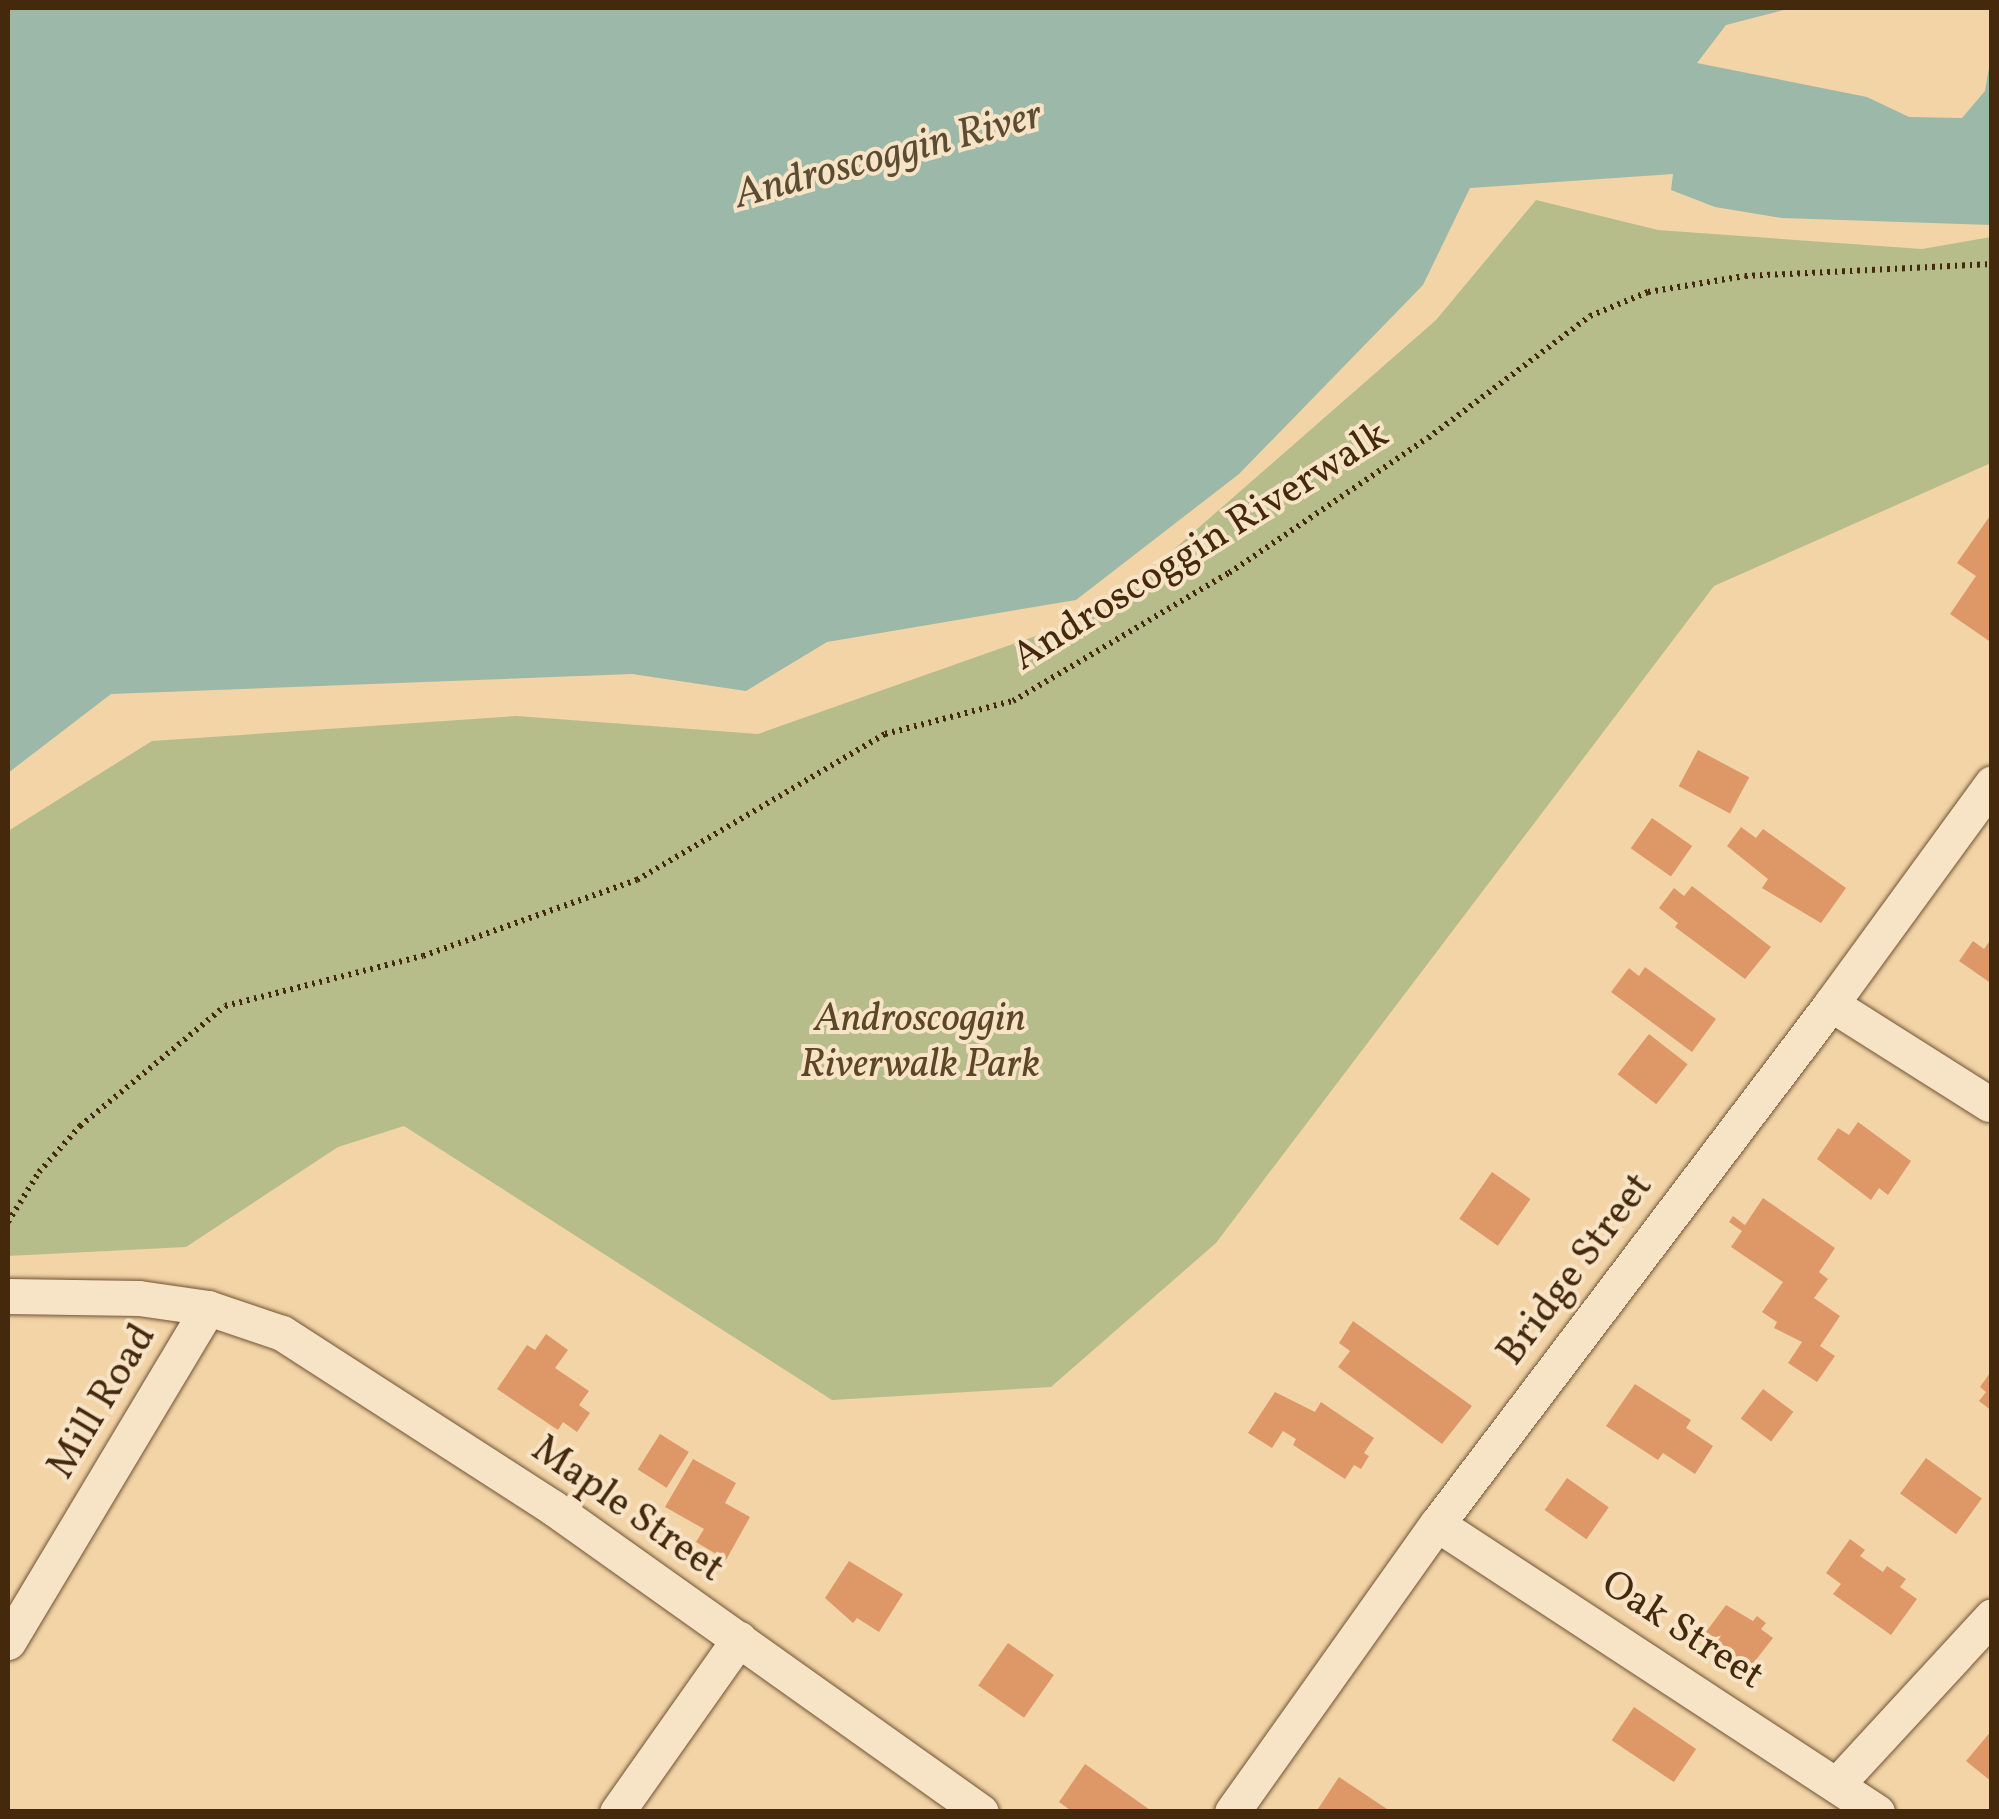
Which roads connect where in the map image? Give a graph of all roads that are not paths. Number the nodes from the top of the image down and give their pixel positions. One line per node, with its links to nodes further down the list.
1 (1992, 784): 2 (street, Bridge Street)
2 (1831, 1004): 3 (street); 6 (street, Bridge Street)
3 (1989, 1104)
4 (8, 1296): 5 (street, Maple Street)
5 (208, 1308): 8 (street, Maple Street); 9 (street, Mill Road)
6 (1438, 1524): 10 (street, Oak Street); 13 (street, Bridge Street)
7 (1992, 1616): 10 (street)
8 (738, 1639): 11 (street); 12 (street, Maple Street)
9 (8, 1642)
10 (1838, 1782): 14 (street, Oak Street)
11 (617, 1812)
12 (981, 1812)
13 (1232, 1812)
14 (1877, 1812)

